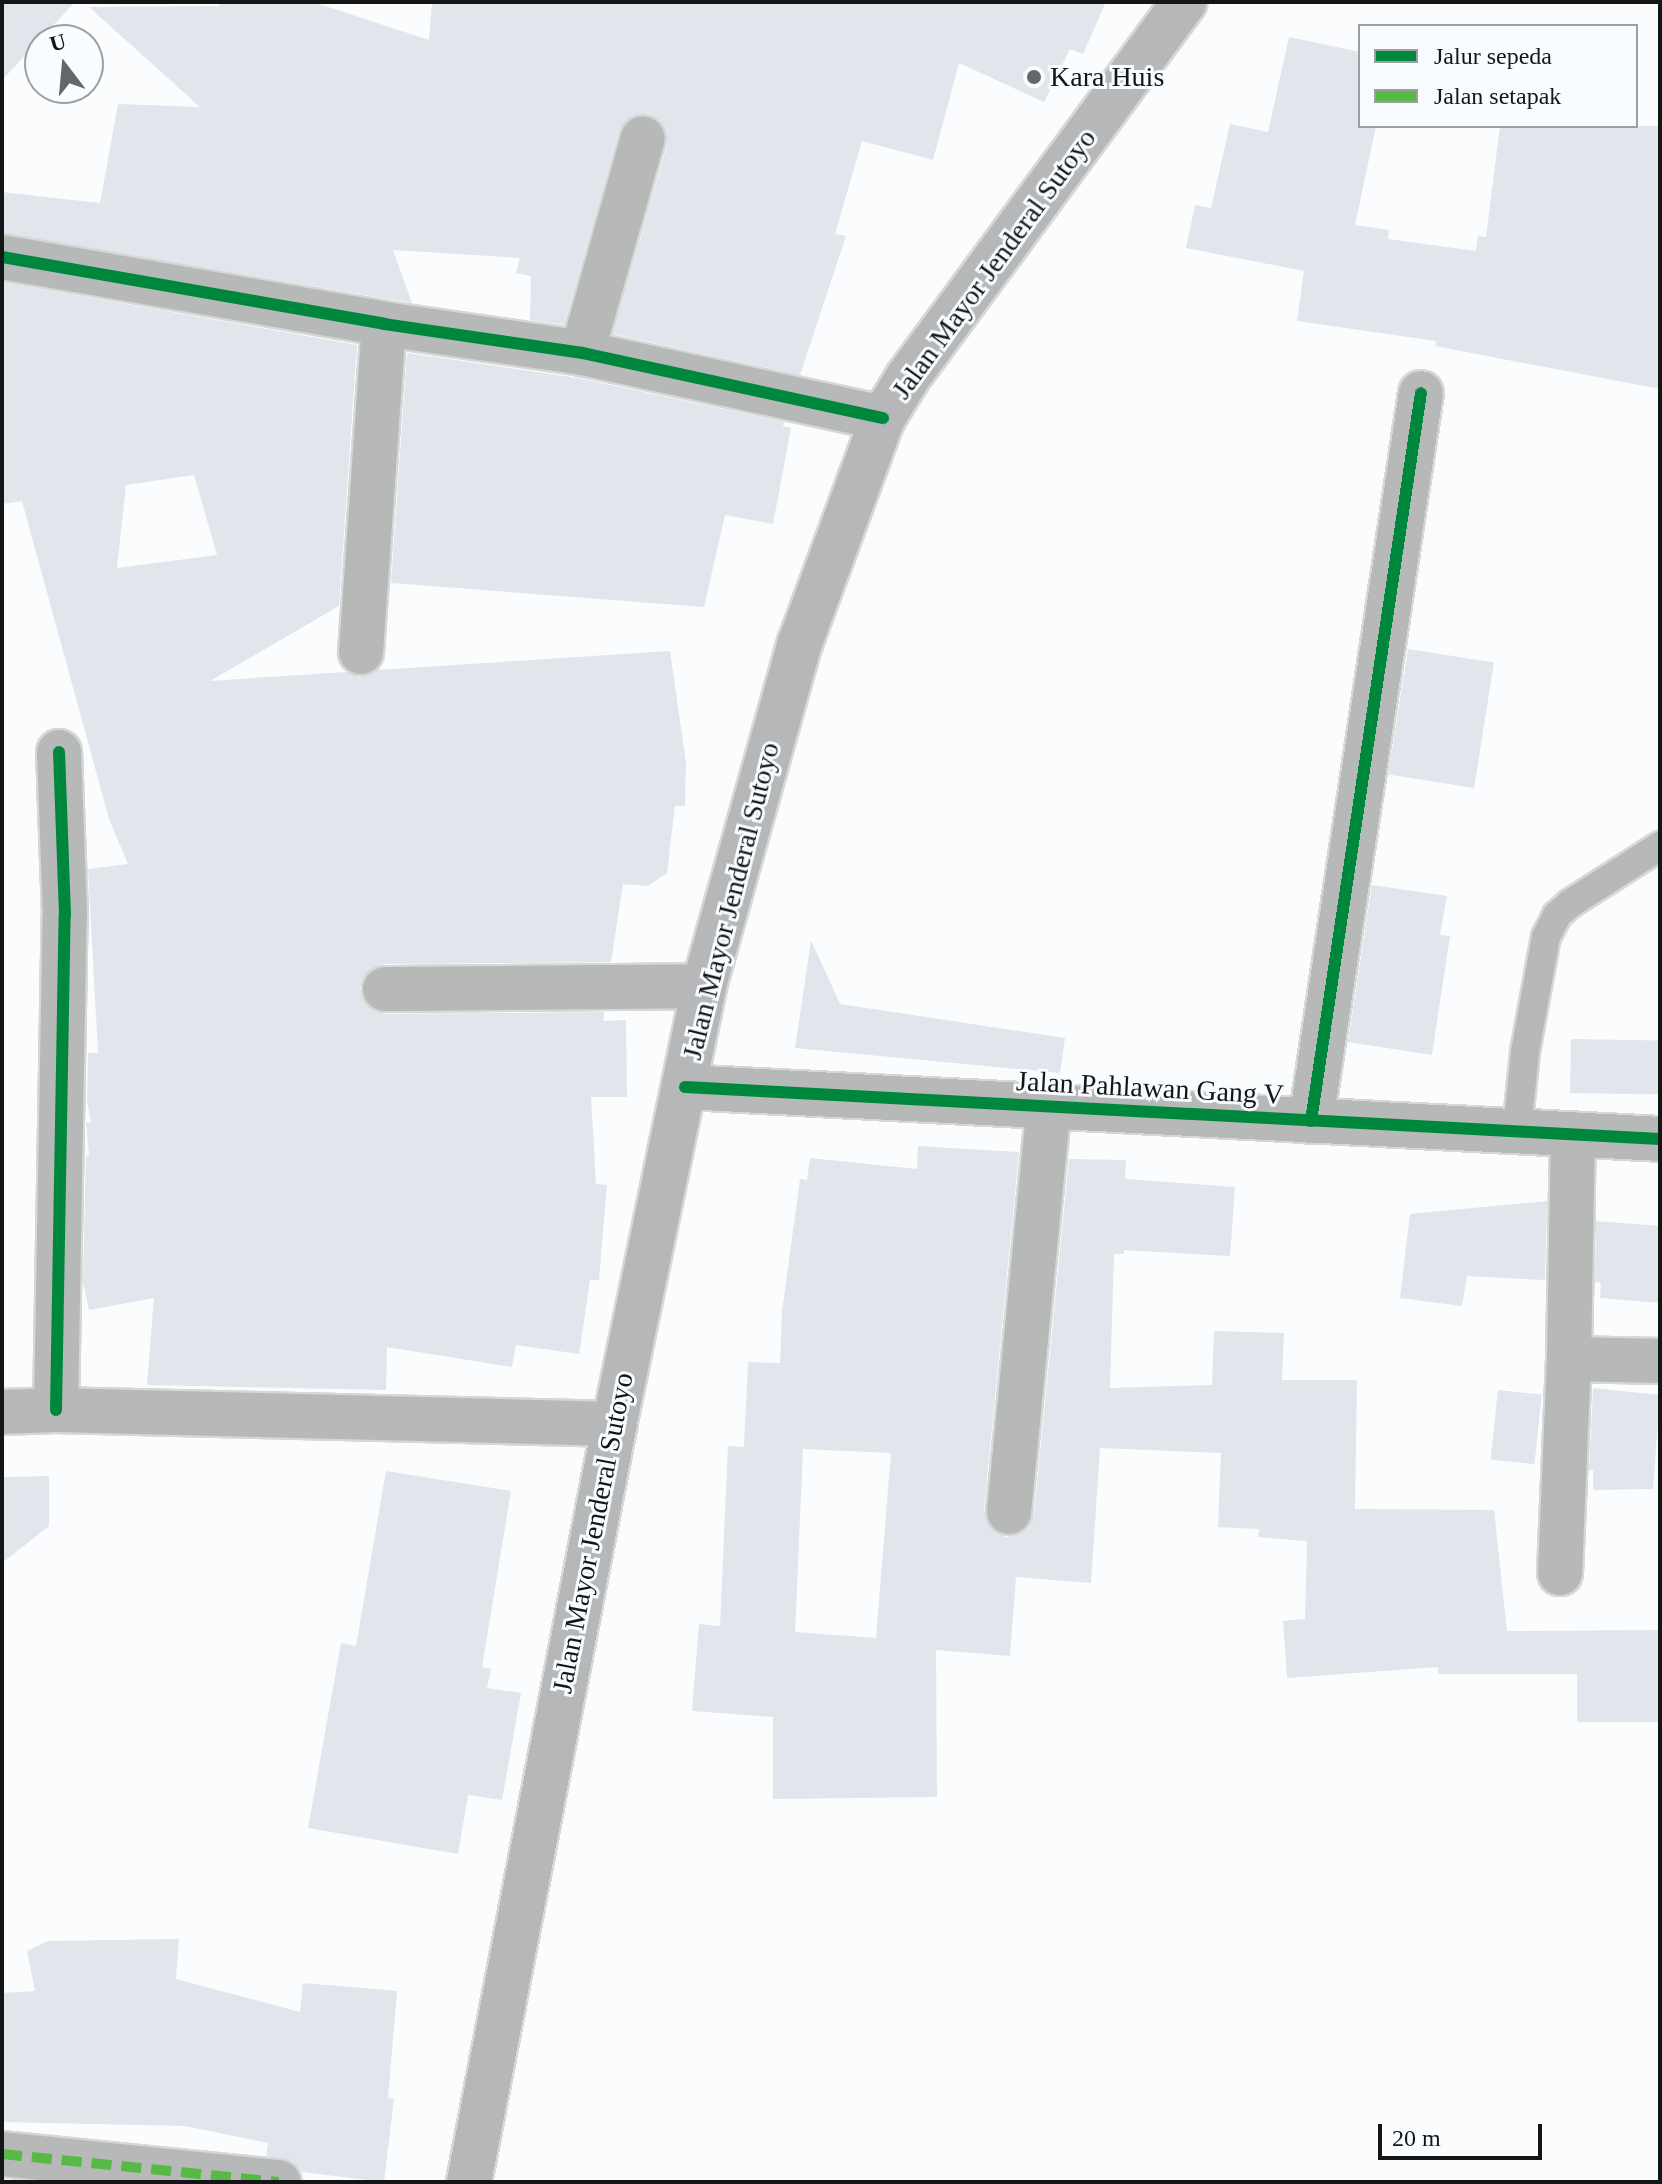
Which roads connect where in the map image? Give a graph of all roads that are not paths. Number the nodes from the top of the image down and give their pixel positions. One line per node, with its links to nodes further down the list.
1 (1184, 2): 7 (main road, Jalan Mayor Jenderal Sutoyo)
2 (643, 138): 5 (street)
3 (2, 257): 4 (street)
4 (384, 324): 5 (street); 8 (street)
5 (582, 353): 7 (street)
6 (1421, 393): 15 (street)
7 (883, 418): 11 (main road, Jalan Mayor Jenderal Sutoyo)
8 (361, 652)
9 (59, 752): 21 (street)
10 (1660, 846): 16 (lane)
11 (704, 986): 12 (street); 13 (main road, Jalan Mayor Jenderal Sutoyo)
12 (385, 989)
13 (685, 1087): 14 (street, Jalan Pahlawan Gang V); 23 (main road, Jalan Mayor Jenderal Sutoyo)
14 (1049, 1107): 15 (street, Jalan Pahlawan Gang V); 24 (street)
15 (1311, 1121): 16 (street, Jalan Pahlawan Gang V)
16 (1517, 1130): 17 (street, Jalan Pahlawan Gang V)
17 (1573, 1135): 18 (street, Jalan Pahlawan Gang V); 19 (street)
18 (1660, 1139)
19 (1569, 1359): 20 (street); 25 (street)
20 (1660, 1361)
21 (56, 1410): 22 (street); 23 (street)
22 (2, 1412)
23 (615, 1424): 28 (main road, Jalan Mayor Jenderal Sutoyo)
24 (1009, 1512)
25 (1560, 1573)
26 (2, 2154): 27 (street)
27 (279, 2182)
28 (469, 2182)

